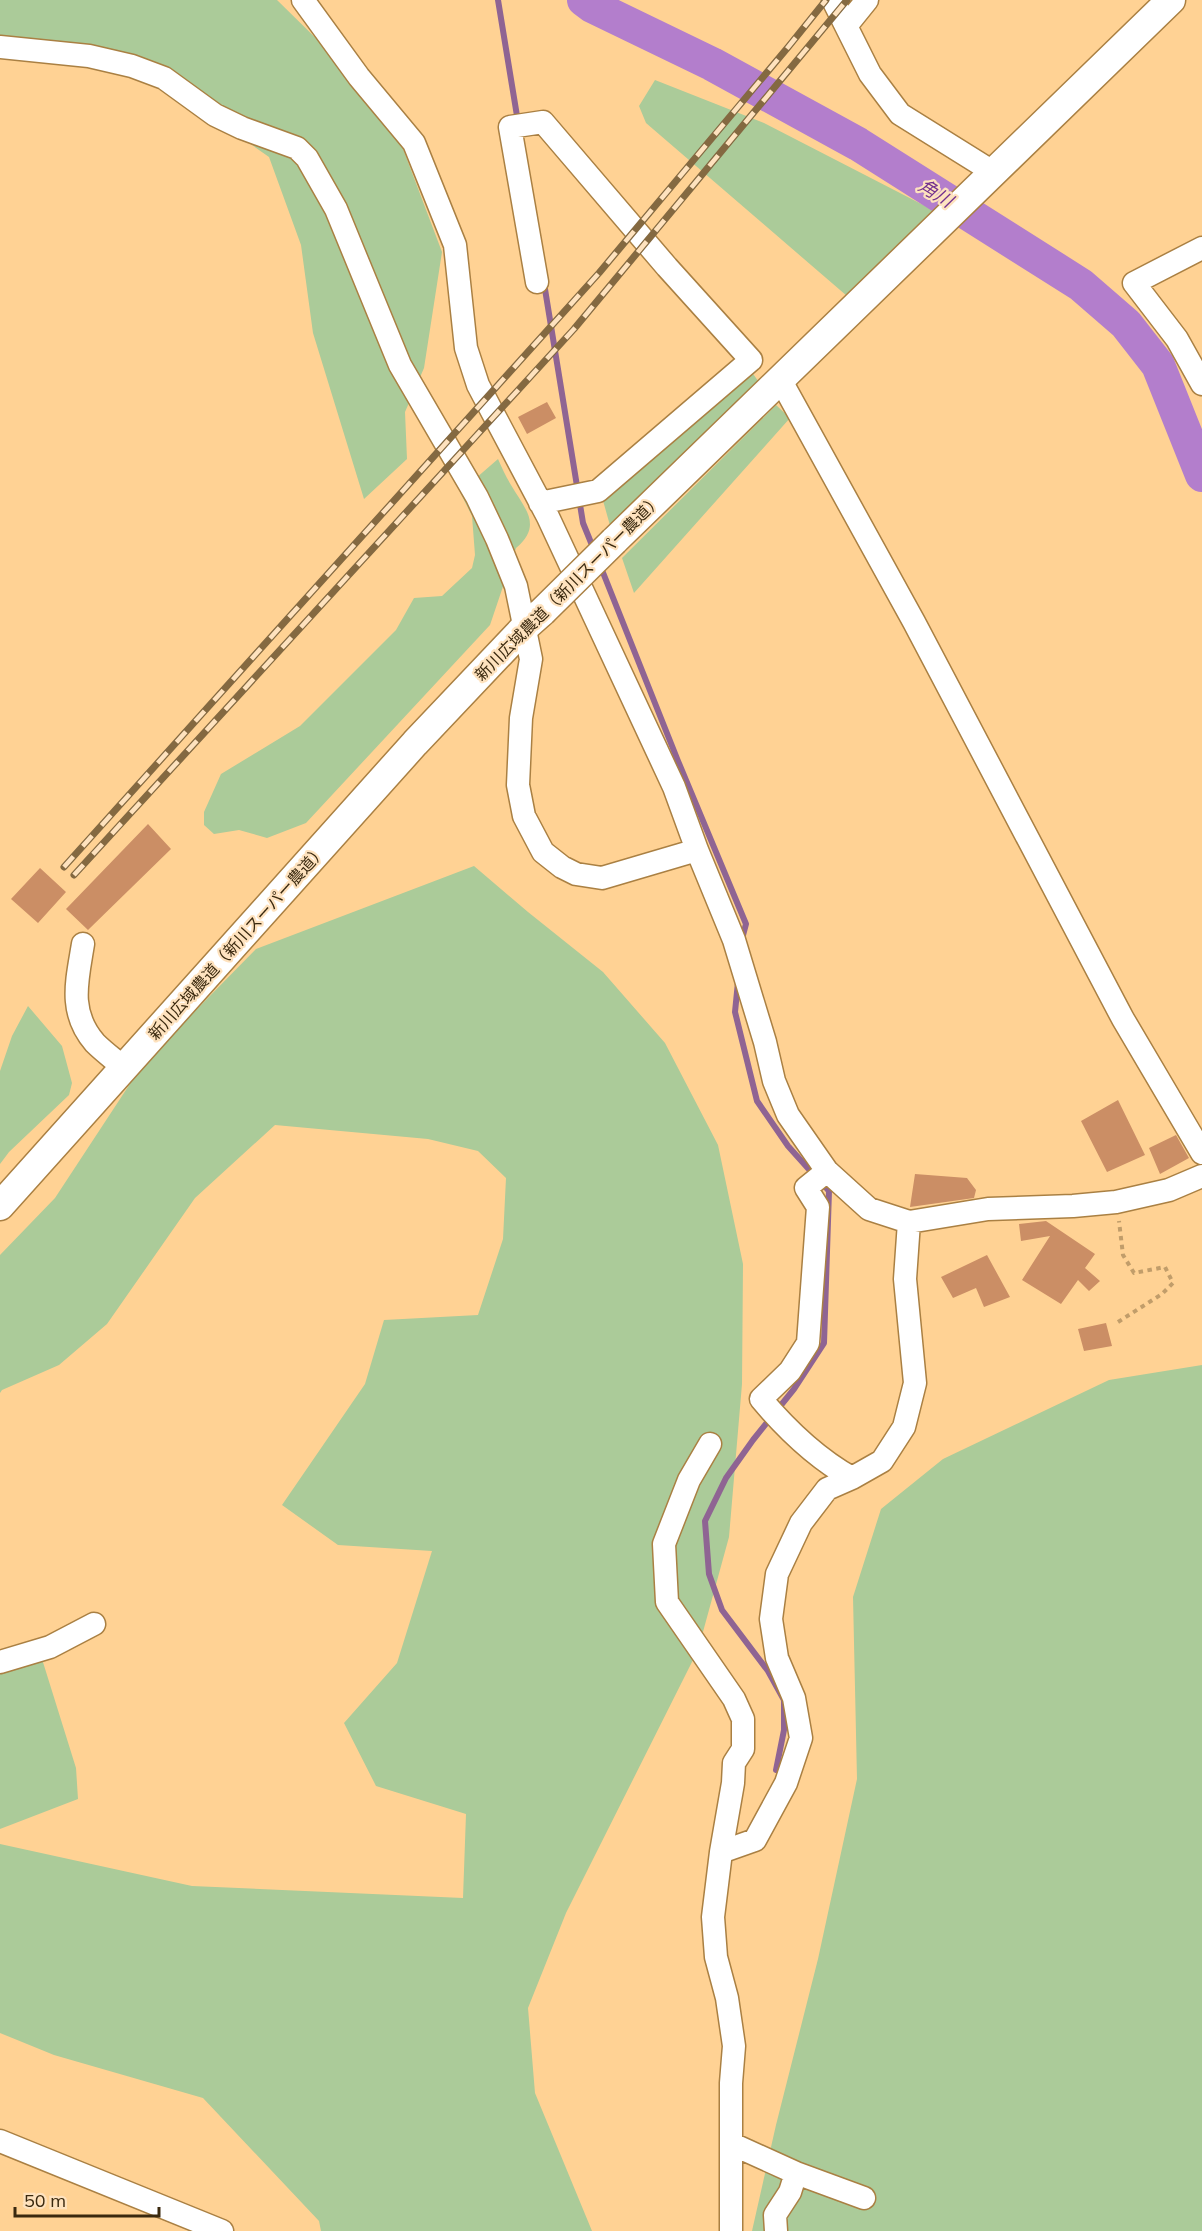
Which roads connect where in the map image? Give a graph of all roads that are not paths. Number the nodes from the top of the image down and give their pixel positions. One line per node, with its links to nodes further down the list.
1 (303, 0): 12 (street)
2 (833, 0): 5 (street)
3 (867, 0): 5 (street)
4 (1171, 0): 7 (street, 新川広域農道（新川スーパー農道）)
5 (846, 26): 7 (street)
6 (0, 47): 13 (street)
7 (988, 177): 10 (street, 新川広域農道（新川スーパー農道）)
8 (1202, 248): 11 (street)
9 (537, 282): 12 (street)
10 (780, 379): 13 (street, 新川広域農道（新川スーパー農道）, bridge); 17 (street)
11 (1202, 384)
12 (540, 503): 14 (street)
13 (533, 620): 14 (street); 16 (street, 新川広域農道（新川スーパー農道）)
14 (697, 850): 18 (street)
15 (83, 944): 16 (street)
16 (124, 1068): 20 (street, 新川広域農道（新川スーパー農道）)
17 (1202, 1153)
18 (826, 1172): 21 (street); 23 (street)
19 (1202, 1176): 21 (street)
20 (0, 1206)
21 (909, 1222): 23 (street)
22 (710, 1444): 26 (street)
23 (852, 1478): 26 (street)
24 (94, 1624): 25 (street)
25 (0, 1662)
26 (721, 1852): 28 (street)
27 (0, 2141): 31 (street)
28 (732, 2144): 29 (street); 33 (street)
29 (796, 2173): 30 (street); 34 (street)
30 (864, 2198)
31 (179, 2224): 32 (street)
32 (222, 2231)
33 (732, 2231)
34 (776, 2231)

